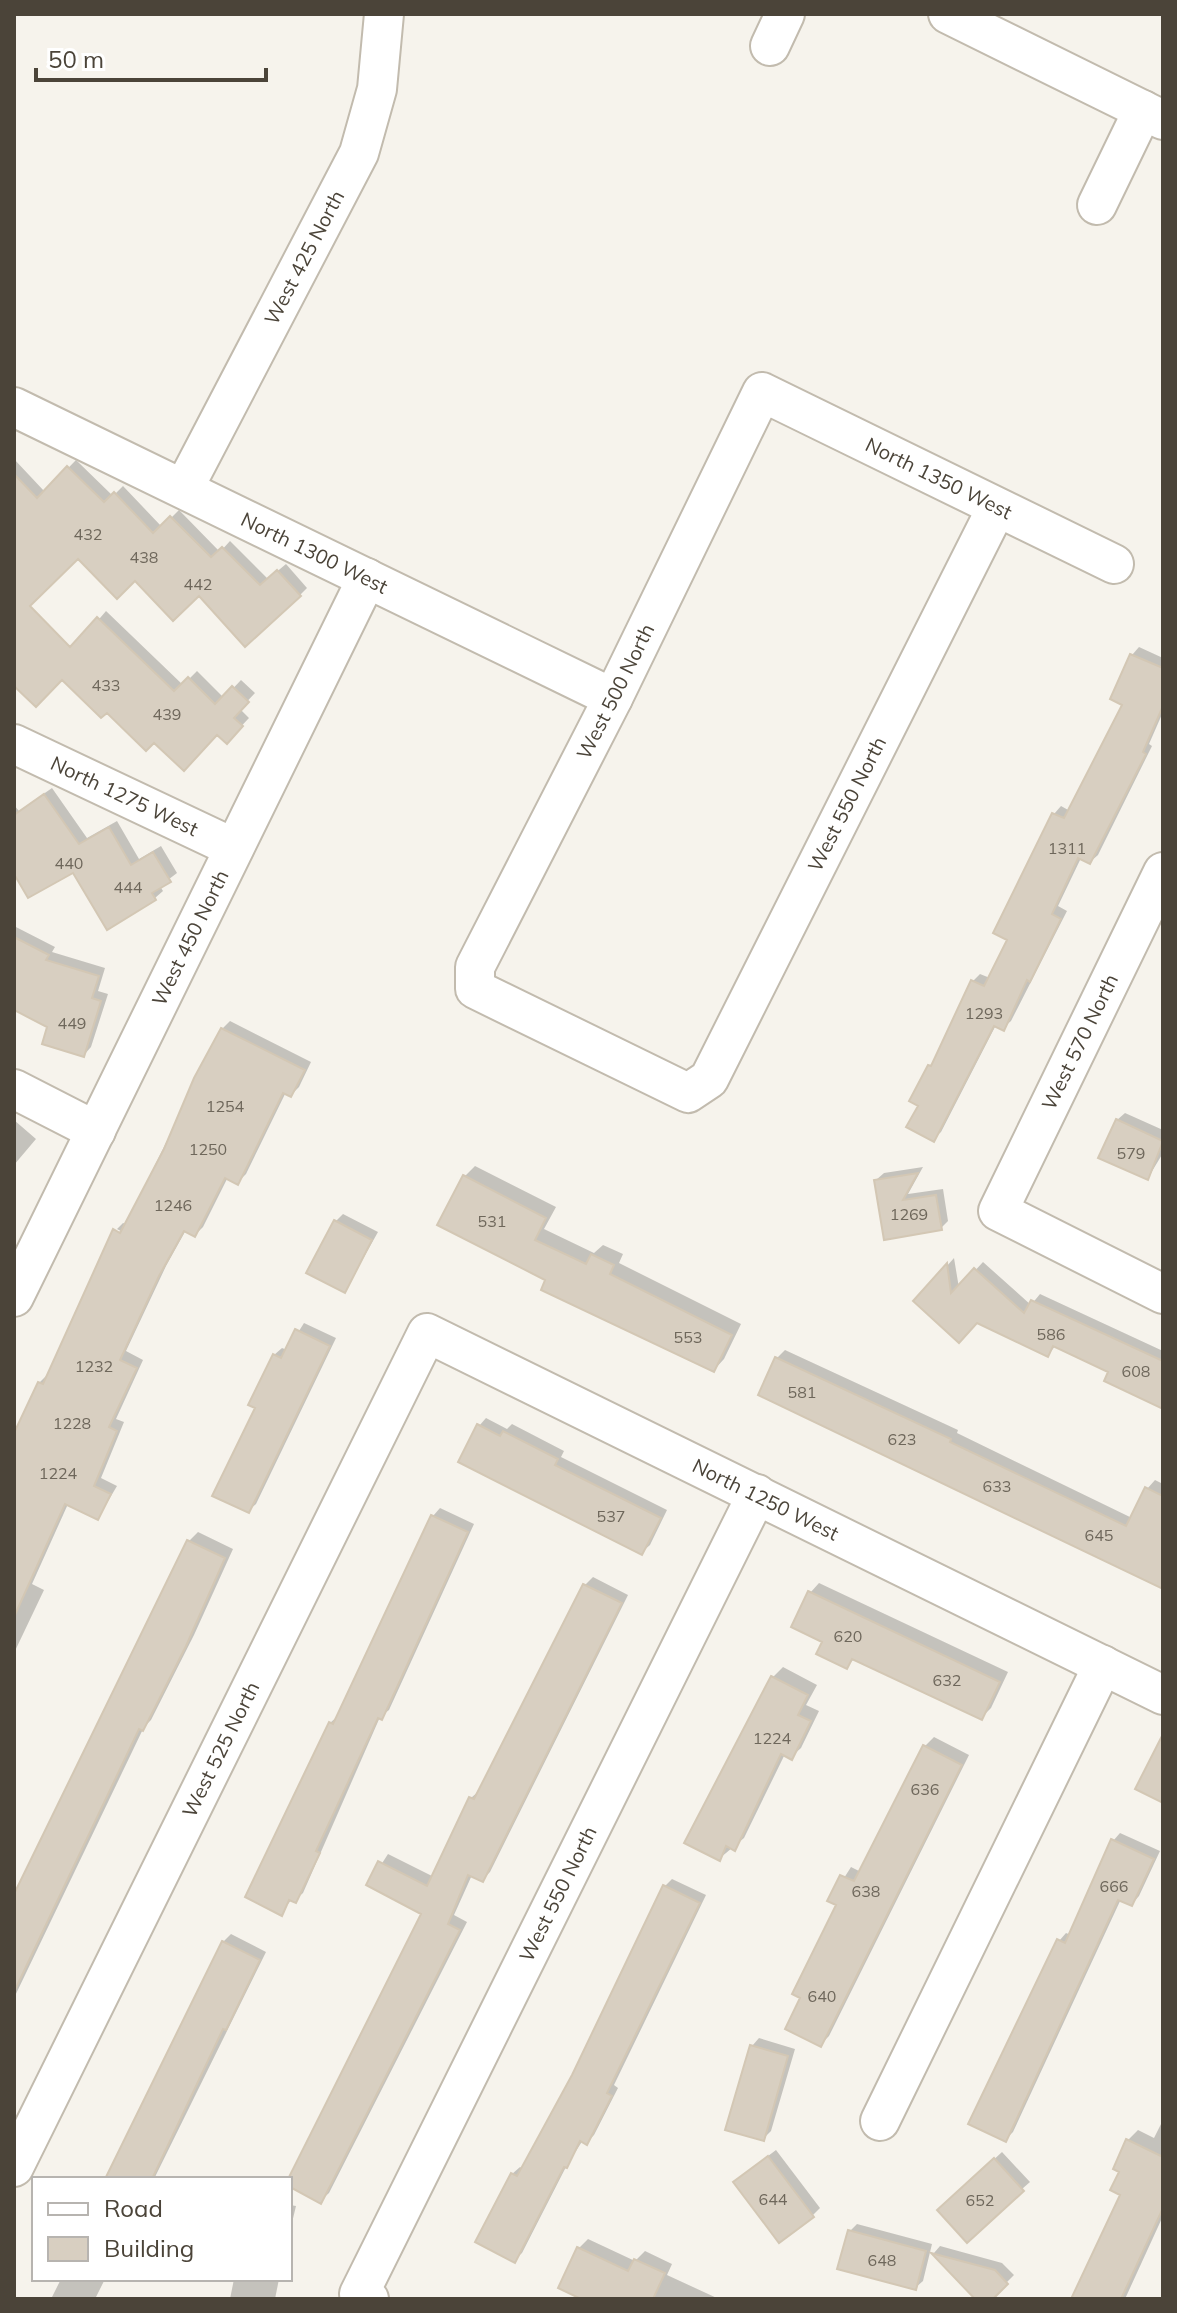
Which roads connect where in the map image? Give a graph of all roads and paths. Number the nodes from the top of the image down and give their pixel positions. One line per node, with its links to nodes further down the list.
1 (384, 14): 7 (street, West 425 North)
2 (948, 14): 3 (street)
3 (1153, 115): 4 (street)
4 (1097, 205)
5 (762, 392): 8 (street, North 1350 West); 11 (street, West 500 North)
6 (14, 407): 7 (street, North 1300 West)
7 (184, 488): 10 (street, North 1300 West)
8 (997, 507): 9 (street, North 1350 West); 16 (street, West 550 North)
9 (1114, 564)
10 (367, 578): 11 (street, North 1300 West); 13 (street, West 450 North)
11 (613, 698): 16 (street, West 500 North)
12 (14, 744): 13 (street, North 1275 West)
13 (234, 848): 18 (street, West 450 North)
14 (1163, 872): 15 (street, West 570 North)
15 (1154, 915): 19 (street, West 570 North)
16 (475, 989)
17 (14, 1089): 18 (street)
18 (96, 1131): 20 (street, West 450 North)
19 (1163, 1294)
20 (14, 1297)
21 (427, 1333): 22 (street, North 1250 West); 26 (street, West 525 North)
22 (757, 1494): 23 (street, North 1250 West); 27 (street, West 550 North)
23 (1103, 1665): 24 (street, North 1250 West); 25 (street)
24 (1163, 1695)
25 (880, 2121)
26 (14, 2167)
27 (364, 2296)

